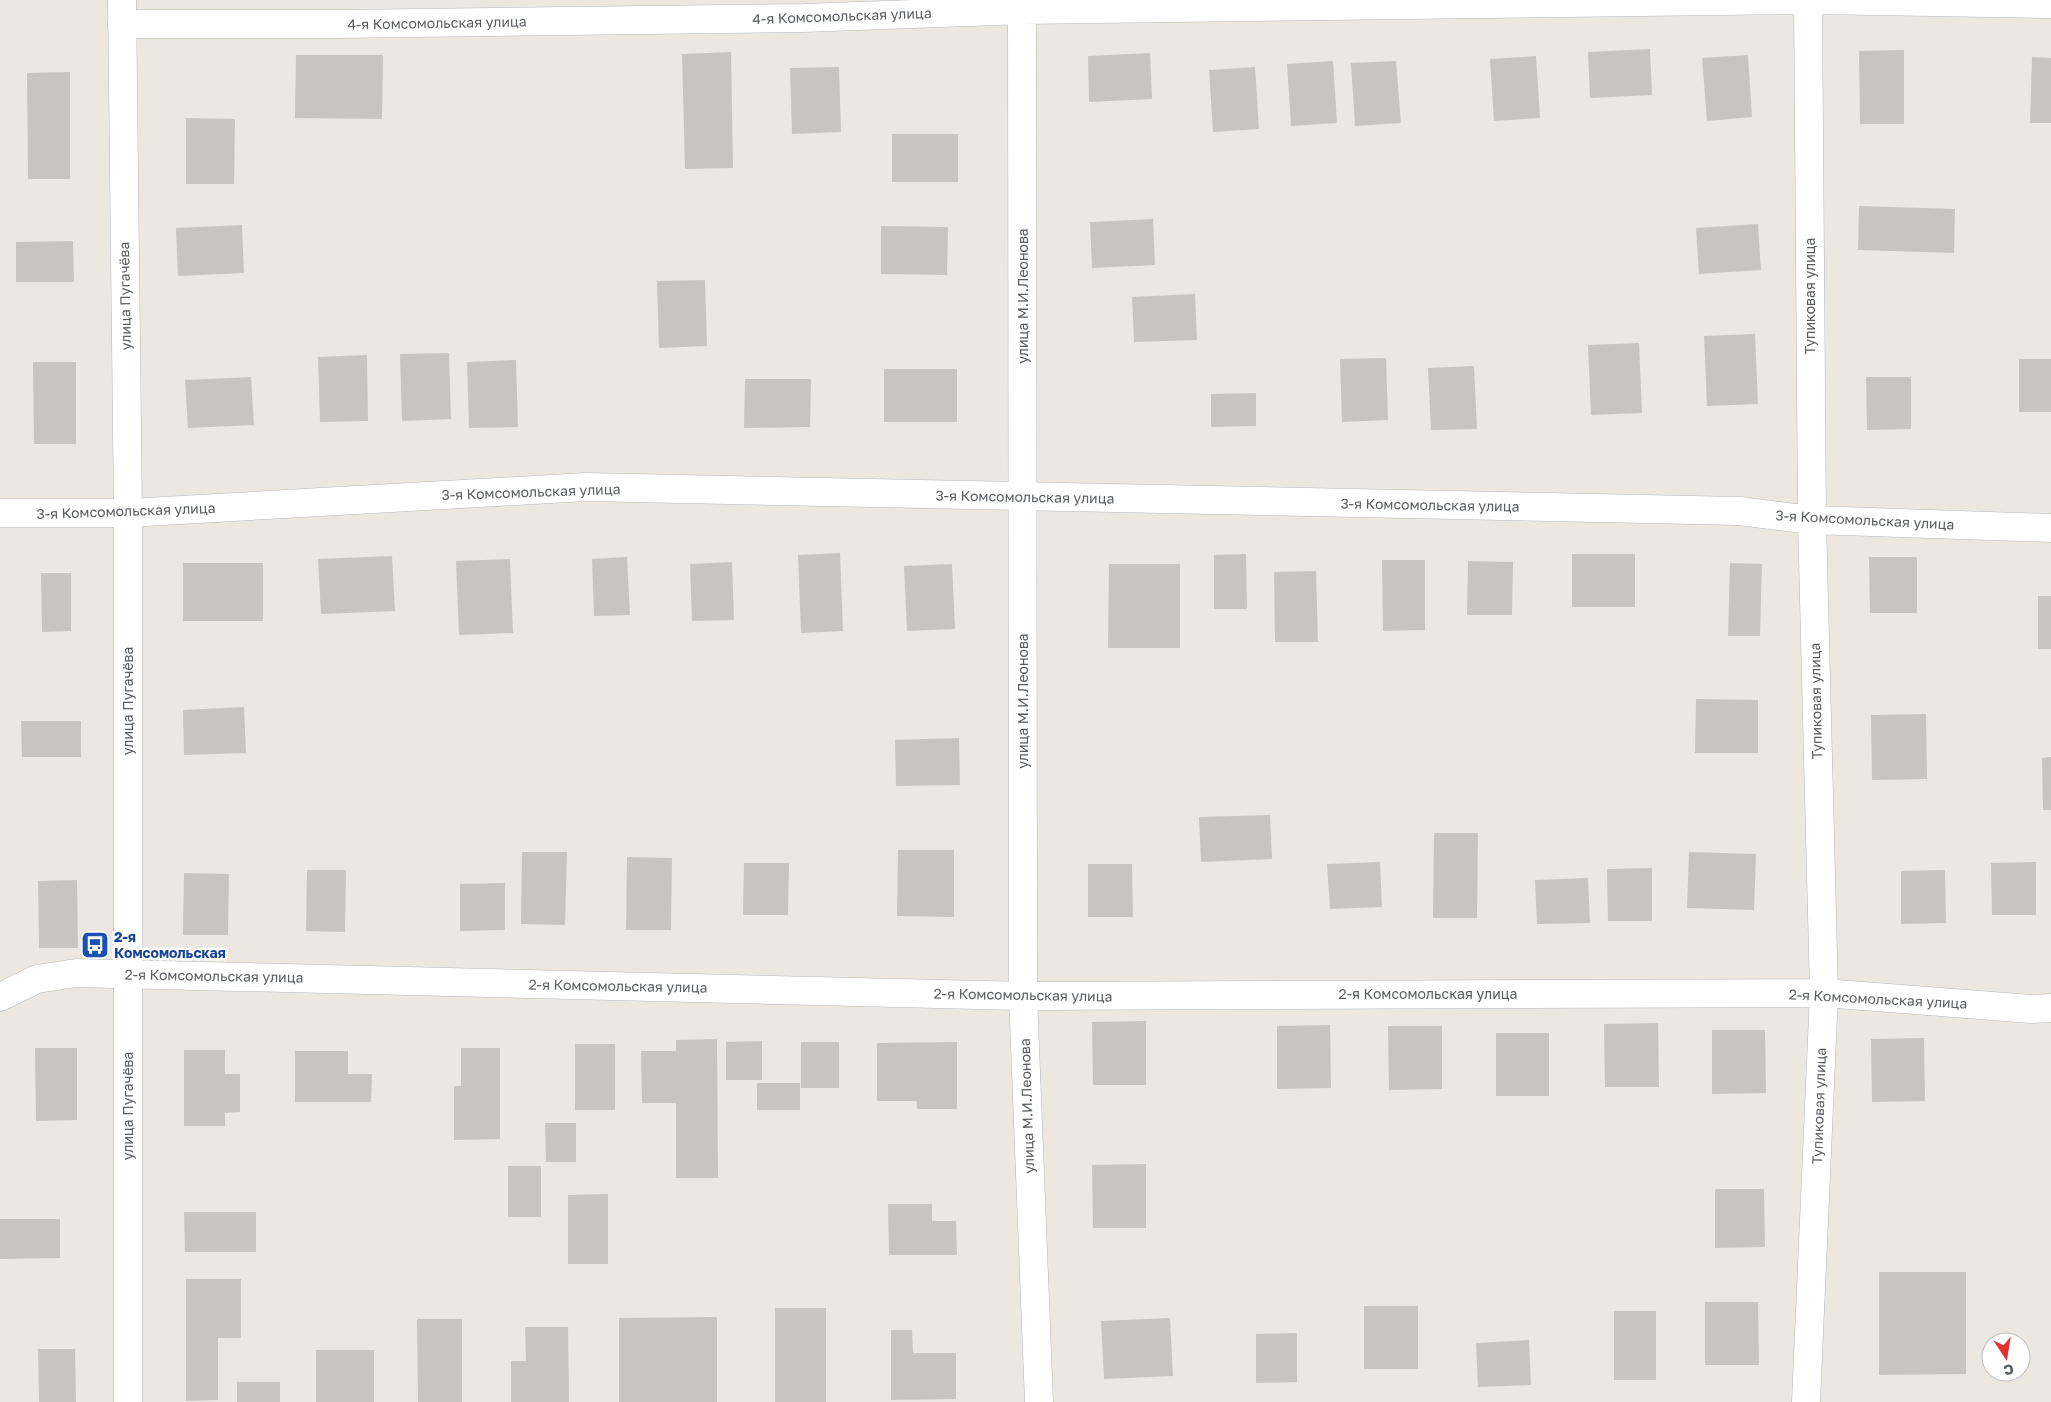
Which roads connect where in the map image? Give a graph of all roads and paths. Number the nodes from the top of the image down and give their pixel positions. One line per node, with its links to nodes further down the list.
1 (1802, 0): 5 (street, 4-я Комсомольская улица)
2 (1808, 0): 10 (street, Тупиковая улица)
3 (1812, 0): 4 (street)
4 (2051, 4)
5 (1022, 5): 6 (street, 4-я Комсомольская улица); 7 (street, улица М.И.Леонова)
6 (122, 12): 9 (street, улица Пугачёва)
7 (1024, 497): 9 (street, 3-я Комсомольская улица); 10 (street, 3-я Комсомольская улица); 14 (street, улица М.И.Леонова)
8 (0, 513): 9 (street, 3-я Комсомольская улица)
9 (128, 514): 12 (street, улица Пугачёва)
10 (1812, 520): 11 (street, 3-я Комсомольская улица); 13 (street, Тупиковая улица)
11 (2051, 528)
12 (129, 974): 14 (street, 2-я Комсомольская улица); 15 (street, 2-я Комсомольская улица); 17 (street, улица Пугачёва)
13 (1824, 993): 14 (street, 2-я Комсомольская улица); 16 (street, 2-я Комсомольская улица); 19 (street, Тупиковая улица)
14 (1023, 996): 18 (street, улица М.И.Леонова)
15 (0, 997)
16 (2051, 1008)
17 (128, 1402)
18 (1039, 1402)
19 (1806, 1402)

